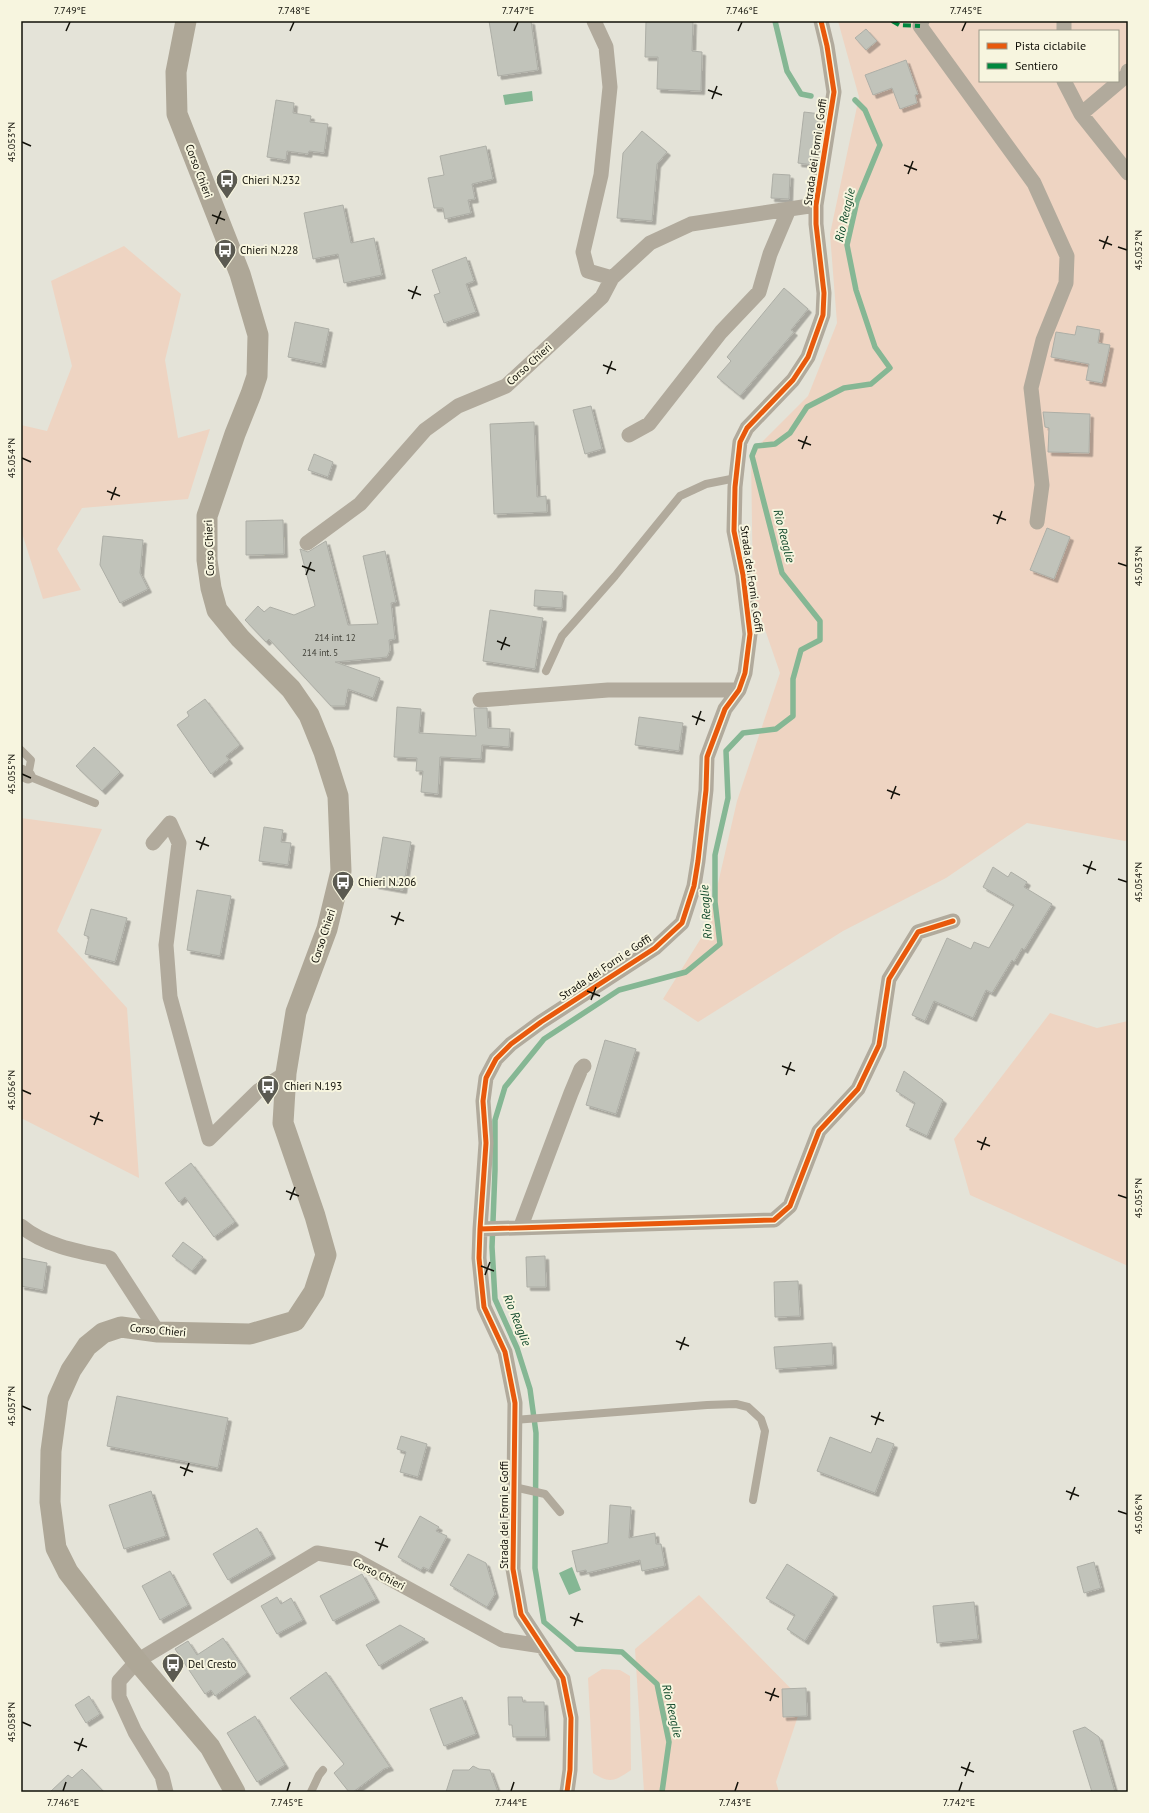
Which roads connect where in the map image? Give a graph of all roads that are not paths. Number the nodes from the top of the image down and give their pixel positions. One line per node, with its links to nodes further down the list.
1 (186, 21): 27 (main road, Corso Chieri)
2 (594, 21): 13 (street)
3 (821, 21): 11 (street, Strada dei Forni e Goffi)
4 (922, 21): 16 (street)
5 (1128, 71): 8 (street)
6 (1065, 82): 9 (street)
7 (1119, 82): 9 (street)
8 (1119, 82)
9 (1081, 114): 10 (street)
10 (1128, 173)
11 (816, 206): 12 (street, Strada dei Forni e Goffi); 15 (street, Strada dei Forni e Goffi)
12 (789, 209): 13 (street, Strada dei Forni e Goffi); 14 (street, Strada dei Forni e Goffi)
13 (612, 278): 17 (street, Corso Chieri)
14 (628, 435)
15 (736, 478): 18 (lane); 19 (street, Strada dei Forni e Goffi)
16 (1037, 522)
17 (307, 543)
18 (546, 671)
19 (739, 690): 20 (street); 30 (street, Strada dei Forni e Goffi)
20 (480, 700)
21 (21, 750): 22 (lane)
22 (24, 774): 23 (lane)
23 (95, 803)
24 (153, 843): 27 (street)
25 (953, 921): 29 (street)
26 (584, 1066): 29 (street)
27 (286, 1073): 31 (main road, Corso Chieri)
28 (21, 1226): 31 (street)
29 (514, 1226): 30 (street)
30 (481, 1228): 32 (street, Strada dei Forni e Goffi)
31 (158, 1332): 37 (main road, Corso Chieri)
32 (520, 1419): 33 (street, Strada dei Forni e Goffi); 34 (lane)
33 (520, 1488): 35 (lane); 36 (street, Strada dei Forni e Goffi)
34 (753, 1500)
35 (560, 1512)
36 (542, 1646): 37 (street, Corso Chieri); 42 (street, Strada dei Forni e Goffi)
37 (137, 1661): 39 (street); 40 (main road, Corso Chieri)
38 (323, 1770): 41 (lane)
39 (166, 1792)
40 (235, 1792)
41 (311, 1792)
42 (567, 1792)

